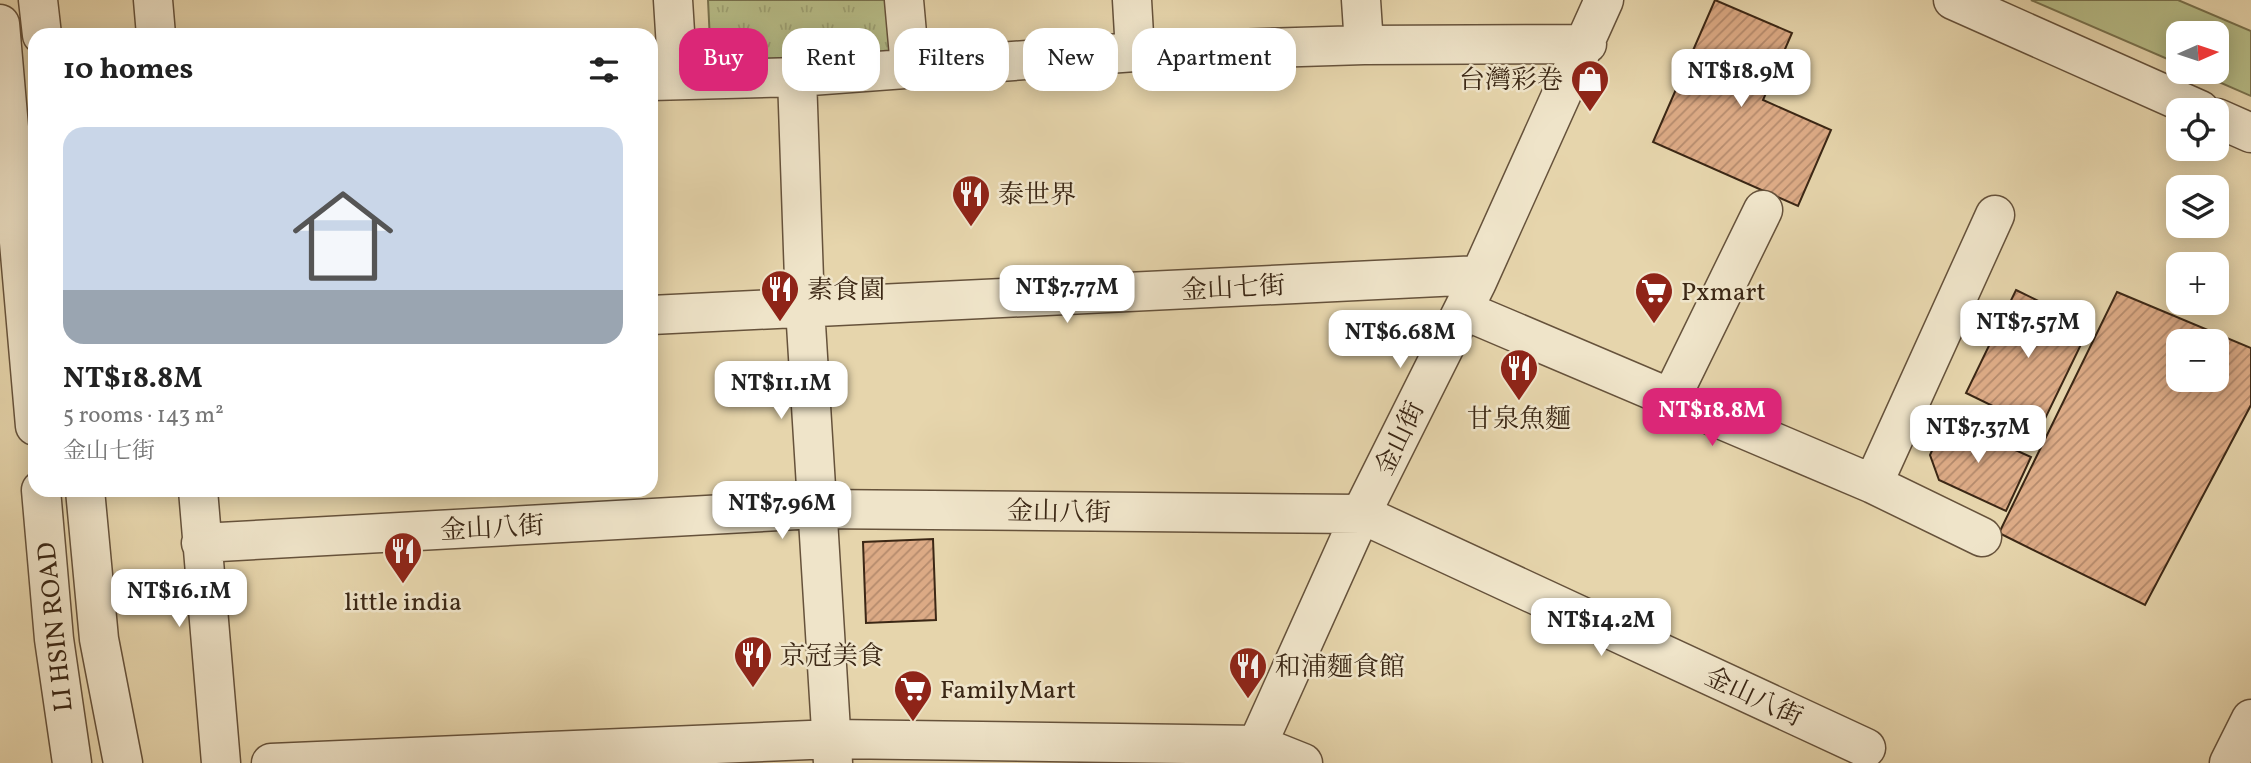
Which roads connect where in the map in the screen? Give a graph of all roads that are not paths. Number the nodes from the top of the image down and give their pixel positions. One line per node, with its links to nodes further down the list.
1 (38, 0): 10 (street)
2 (153, 0): 11 (street)
3 (673, 0): 20 (street)
4 (904, 0): 12 (street)
5 (1132, 0): 13 (street)
6 (1361, 0): 15 (street)
7 (1604, 0): 14 (street, 金山街)
8 (1953, 0): 22 (street)
9 (0, 23): 31 (street)
10 (41, 28)
11 (155, 28)
12 (907, 28)
13 (1134, 28)
14 (1587, 44): 15 (street); 27 (street, 金山街)
15 (1364, 45): 16 (street)
16 (1296, 47)
17 (1132, 52): 18 (street)
18 (1009, 60)
19 (782, 77): 20 (street)
20 (665, 80)
21 (797, 91): 28 (street)
22 (2173, 98)
23 (2229, 123): 24 (street)
24 (2251, 133)
25 (1763, 210): 32 (street)
26 (1995, 215): 33 (street)
27 (1480, 275): 28 (street, 金山七街); 29 (street, 金山街)
28 (805, 308): 30 (street, 金山七街); 37 (street)
29 (1463, 310): 32 (street); 38 (street, 金山街)
30 (658, 315)
31 (28, 345)
32 (1671, 398): 33 (street)
33 (1873, 484): 39 (street)
34 (42, 497): 45 (street, LI HSIN ROAD)
35 (86, 497): 46 (street, LI HSIN ROAD)
36 (198, 497): 40 (street)
37 (816, 509): 38 (street, 金山八街); 40 (street, 金山八街); 43 (street)
38 (1361, 514): 42 (street, 金山八街); 44 (street, 金山街)
39 (1982, 537)
40 (201, 543): 47 (street)
41 (2251, 719): 50 (street)
42 (1866, 748)
43 (833, 751): 44 (street); 48 (street)
44 (1254, 754): 49 (street)
45 (72, 763)
46 (123, 763)
47 (221, 763)
48 (271, 763)
49 (1303, 763)
50 (2229, 763)

